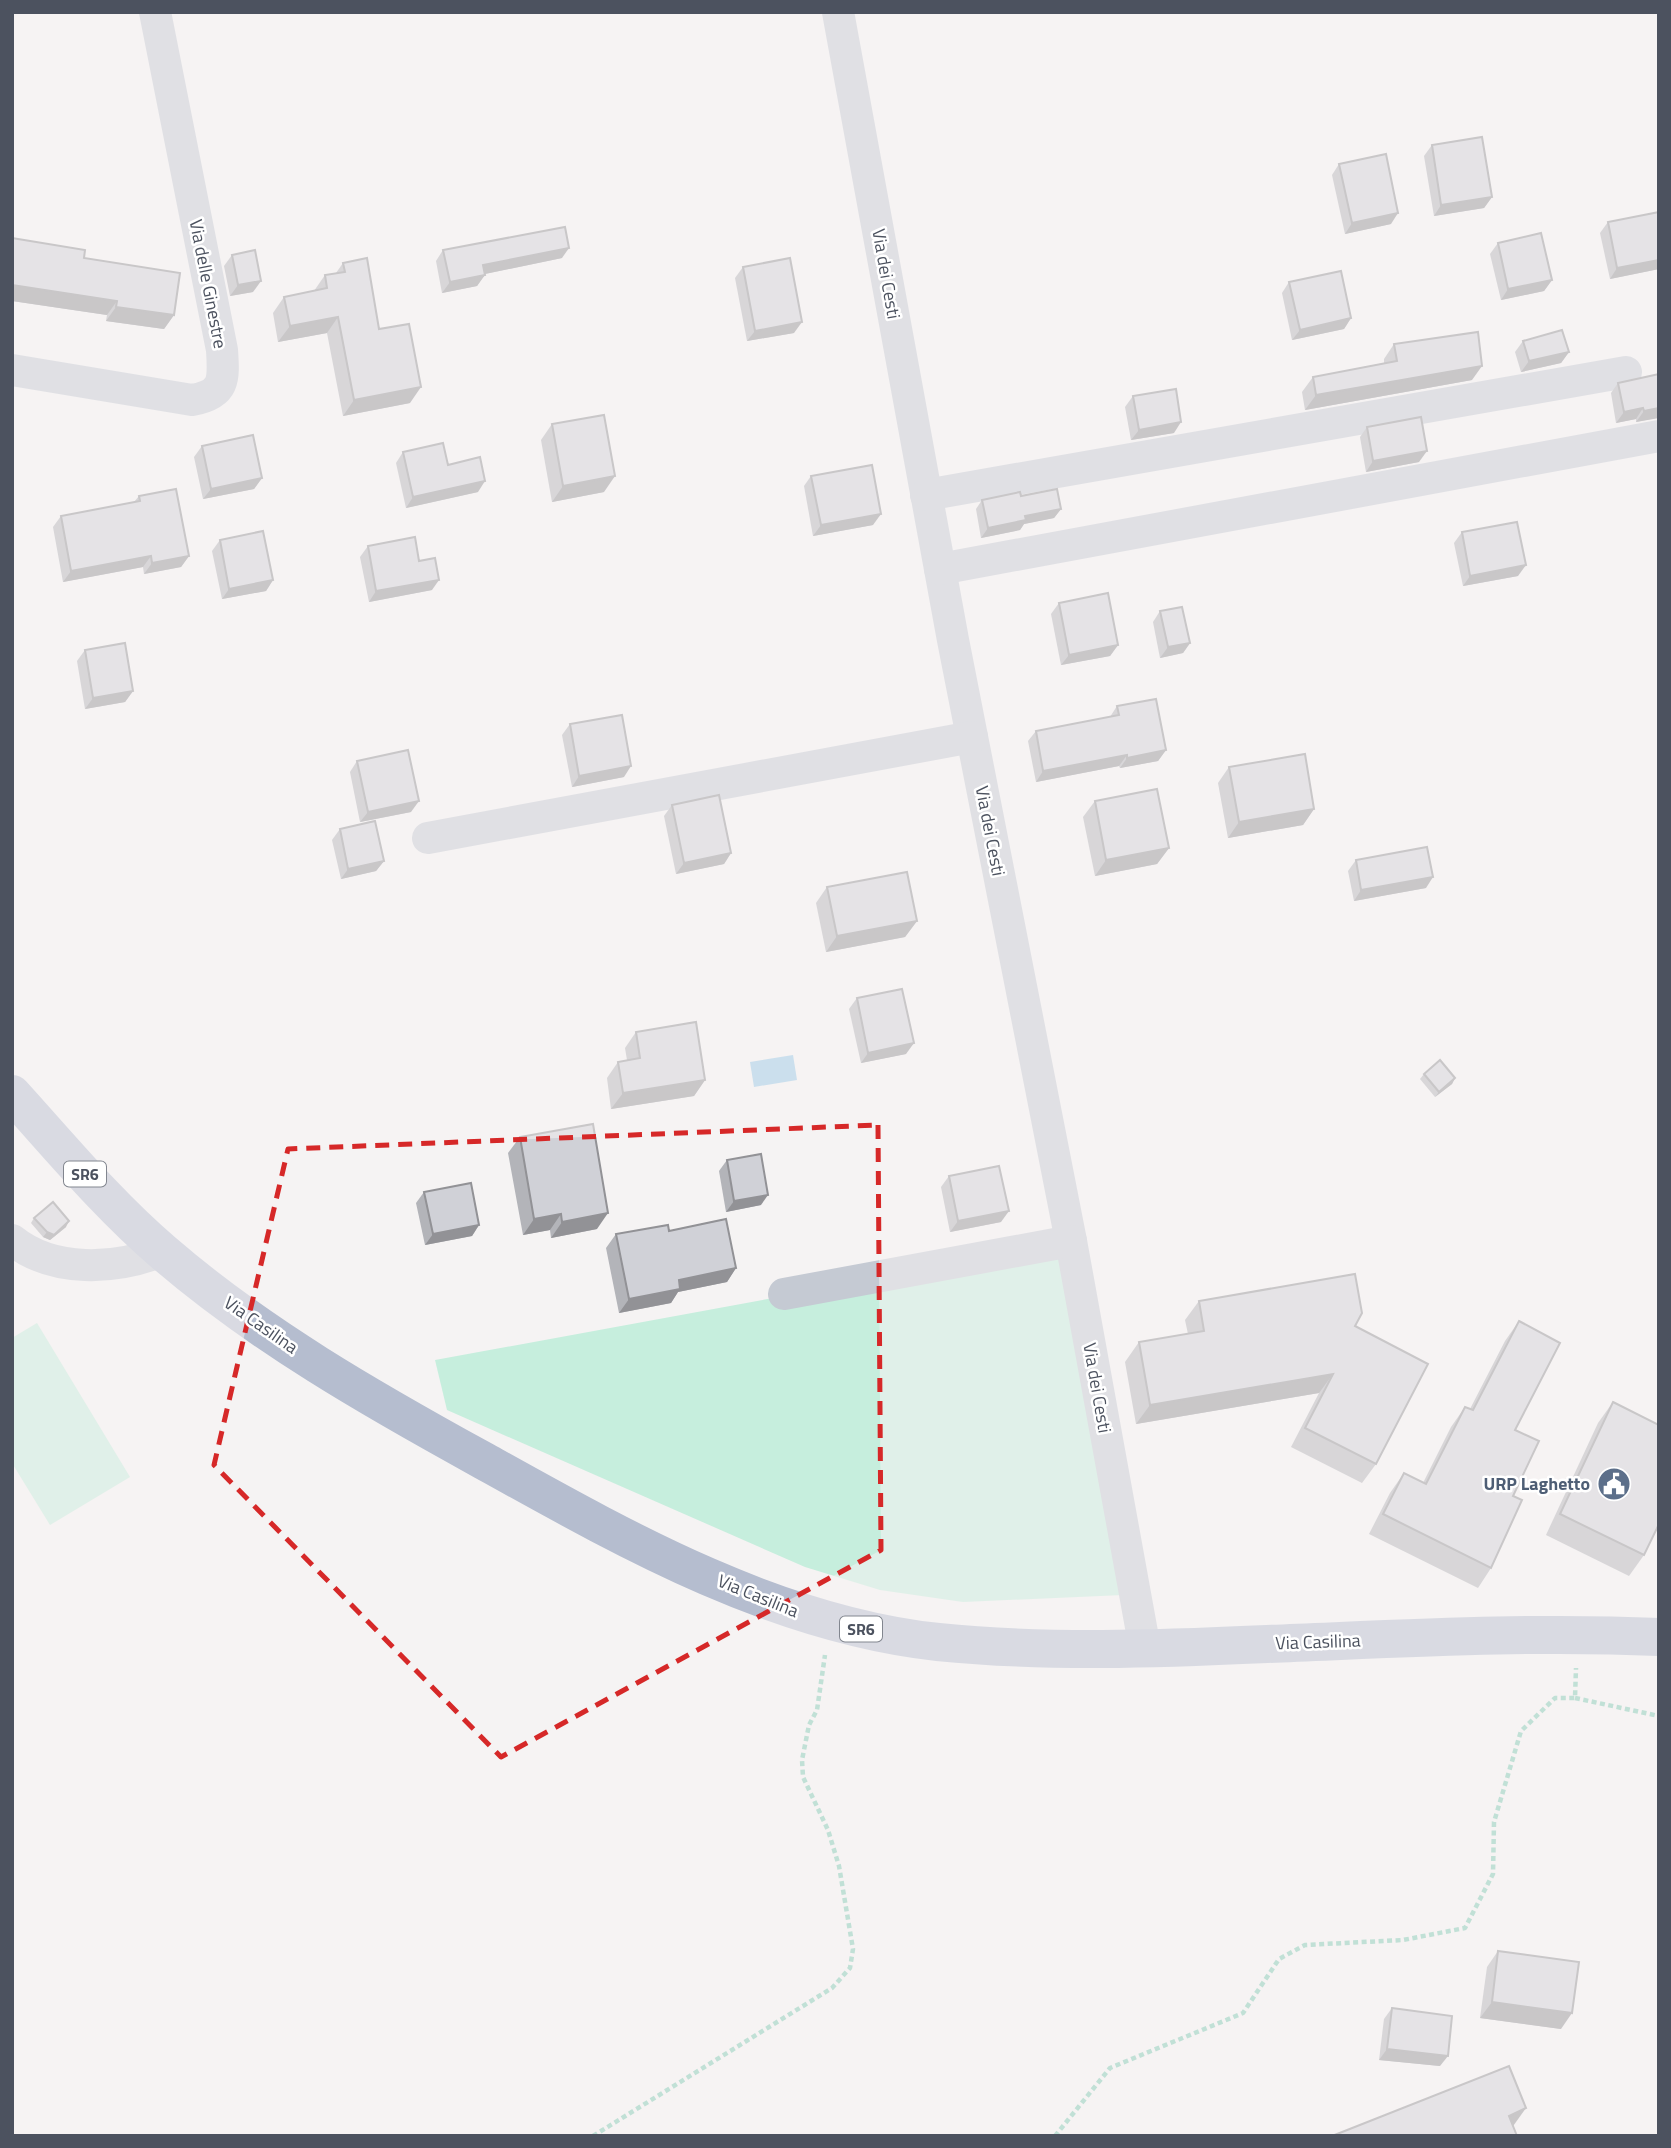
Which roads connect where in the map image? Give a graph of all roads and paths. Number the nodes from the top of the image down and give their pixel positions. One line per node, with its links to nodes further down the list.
1 (155, 12): 3 (street, Via delle Ginestre)
2 (838, 12): 6 (street, Via dei Cesti)
3 (12, 370)
4 (1626, 372): 6 (street)
5 (1659, 436): 7 (street)
6 (926, 495): 7 (street, Via dei Cesti)
7 (940, 569): 8 (street, Via dei Cesti)
8 (972, 737): 9 (street); 12 (street, Via dei Cesti)
9 (428, 838)
10 (12, 1094): 13 (main road, Via Casilina / SR6)
11 (12, 1240): 13 (street)
12 (1071, 1241): 14 (street); 17 (street, Via dei Cesti)
13 (162, 1251): 17 (main road, Via Casilina / SR6)
14 (784, 1294)
15 (1578, 1635): 16 (main road, Via Casilina / SR6); 17 (main road, Via Casilina / SR6); 19 (path)
16 (1659, 1637)
17 (1145, 1649)
18 (825, 1655): 21 (path)
19 (1574, 1698): 20 (path); 22 (path)
20 (1659, 1716)
21 (593, 2136)
22 (1055, 2136)

